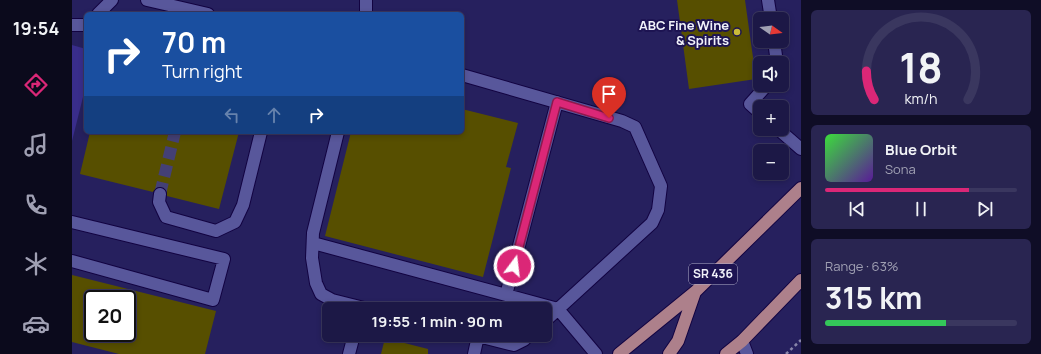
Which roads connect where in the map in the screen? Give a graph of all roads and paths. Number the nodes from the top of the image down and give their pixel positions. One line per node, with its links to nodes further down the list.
1 (112, 0): 5 (lane)
2 (147, 0): 6 (lane)
3 (366, 0): 7 (lane)
4 (768, 0): 8 (lane)
5 (100, 12)
6 (191, 12)
7 (366, 12)
8 (770, 12)
9 (72, 25): 10 (lane)
10 (84, 25)
11 (464, 76): 14 (lane)
12 (761, 92): 13 (lane)
13 (754, 100)
14 (557, 102): 26 (lane); 28 (lane)
15 (261, 134): 20 (lane)
16 (338, 134): 22 (lane)
17 (786, 136): 18 (lane)
18 (801, 149)
19 (801, 188): 25 (main road, SR 436)
20 (160, 194)
21 (72, 222): 23 (lane)
22 (313, 243): 26 (lane); 27 (lane)
23 (72, 261)
24 (801, 280): 31 (main road)
25 (695, 292): 39 (main road, SR 436); 40 (main road)
26 (506, 295): 28 (lane)
27 (340, 302)
28 (558, 309): 29 (lane); 38 (lane)
29 (552, 315)
30 (801, 340): 43 (path)
31 (742, 341): 41 (main road); 42 (lane)
32 (352, 342): 36 (lane)
33 (475, 342): 37 (lane)
34 (503, 342): 35 (lane)
35 (520, 342)
36 (349, 354)
37 (474, 354)
38 (596, 354)
39 (619, 354)
40 (669, 354)
41 (726, 354)
42 (747, 354)
43 (786, 354)

